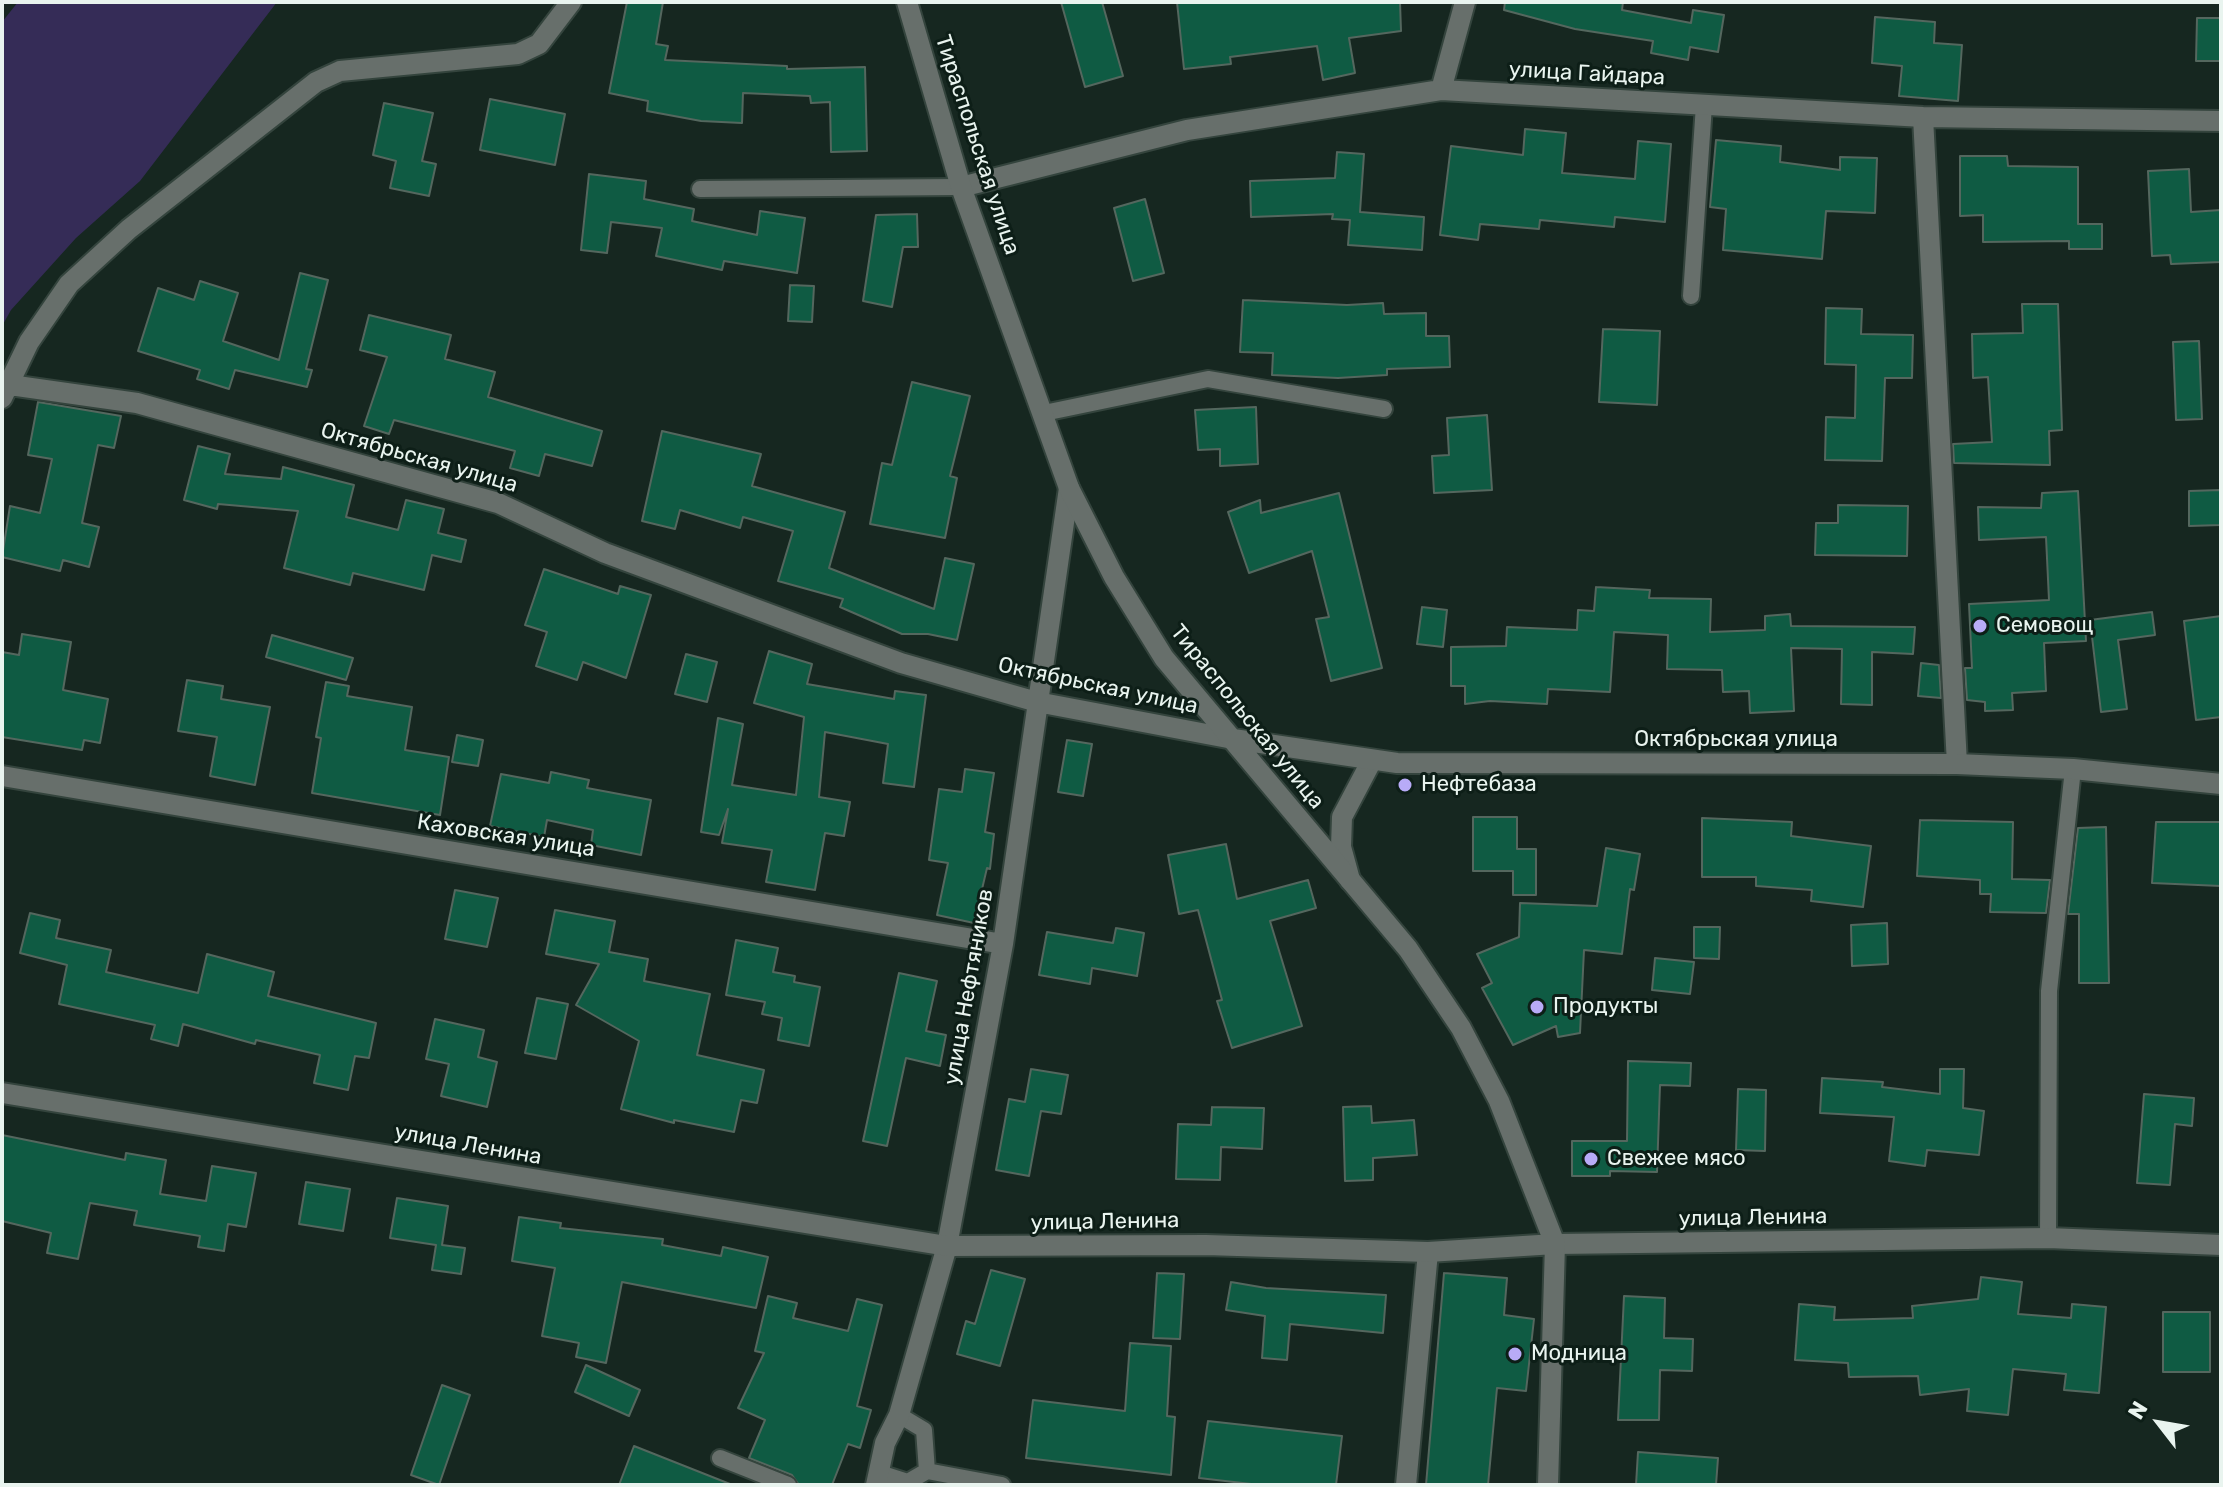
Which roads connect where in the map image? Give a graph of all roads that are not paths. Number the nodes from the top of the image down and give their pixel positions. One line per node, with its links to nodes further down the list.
1 (571, 2): 11 (street)
2 (907, 2): 8 (street, Тираспольская улица)
3 (1465, 2): 4 (street)
4 (1441, 90): 5 (street, улица Гайдара); 8 (street, улица Гайдара)
5 (1704, 105): 6 (street, улица Гайдара); 10 (lane)
6 (1923, 117): 7 (street, улица Гайдара); 18 (street)
7 (2221, 121)
8 (961, 187): 9 (lane); 13 (street, Тираспольская улица)
9 (700, 189)
10 (1691, 296)
11 (6, 391): 15 (street, Октябрьская улица)
12 (1384, 409): 13 (lane)
13 (1044, 413): 14 (street, Тираспольская улица)
14 (1069, 488): 15 (street, улица Нефтяников); 16 (street, Тираспольская улица)
15 (1037, 702): 16 (street, Октябрьская улица); 23 (street, улица Нефтяников)
16 (1233, 739): 17 (street, Октябрьская улица); 22 (street, Тираспольская улица)
17 (1371, 762): 18 (street, Октябрьская улица); 22 (street)
18 (1957, 764): 19 (street, Октябрьская улица)
19 (2073, 769): 21 (street, Октябрьская улица); 25 (lane)
20 (2, 776): 23 (street, Каховская улица)
21 (2221, 784)
22 (1351, 884): 26 (street, Тираспольская улица)
23 (1003, 944): 28 (street, улица Нефтяников)
24 (2, 1093): 28 (street, улица Ленина)
25 (2048, 1238): 26 (street, улица Ленина); 27 (street, улица Ленина)
26 (1555, 1244): 29 (street, улица Ленина); 37 (street, Тираспольская улица)
27 (2221, 1245)
28 (947, 1246): 29 (street, улица Ленина); 30 (street, улица Нефтяников)
29 (1428, 1252): 36 (street)
30 (899, 1415): 32 (lane); 33 (street, улица Нефтяников)
31 (720, 1458): 34 (lane)
32 (927, 1471): 33 (lane); 35 (lane)
33 (878, 1479)
34 (788, 1485)
35 (1002, 1485)
36 (1406, 1485)
37 (1548, 1485)

